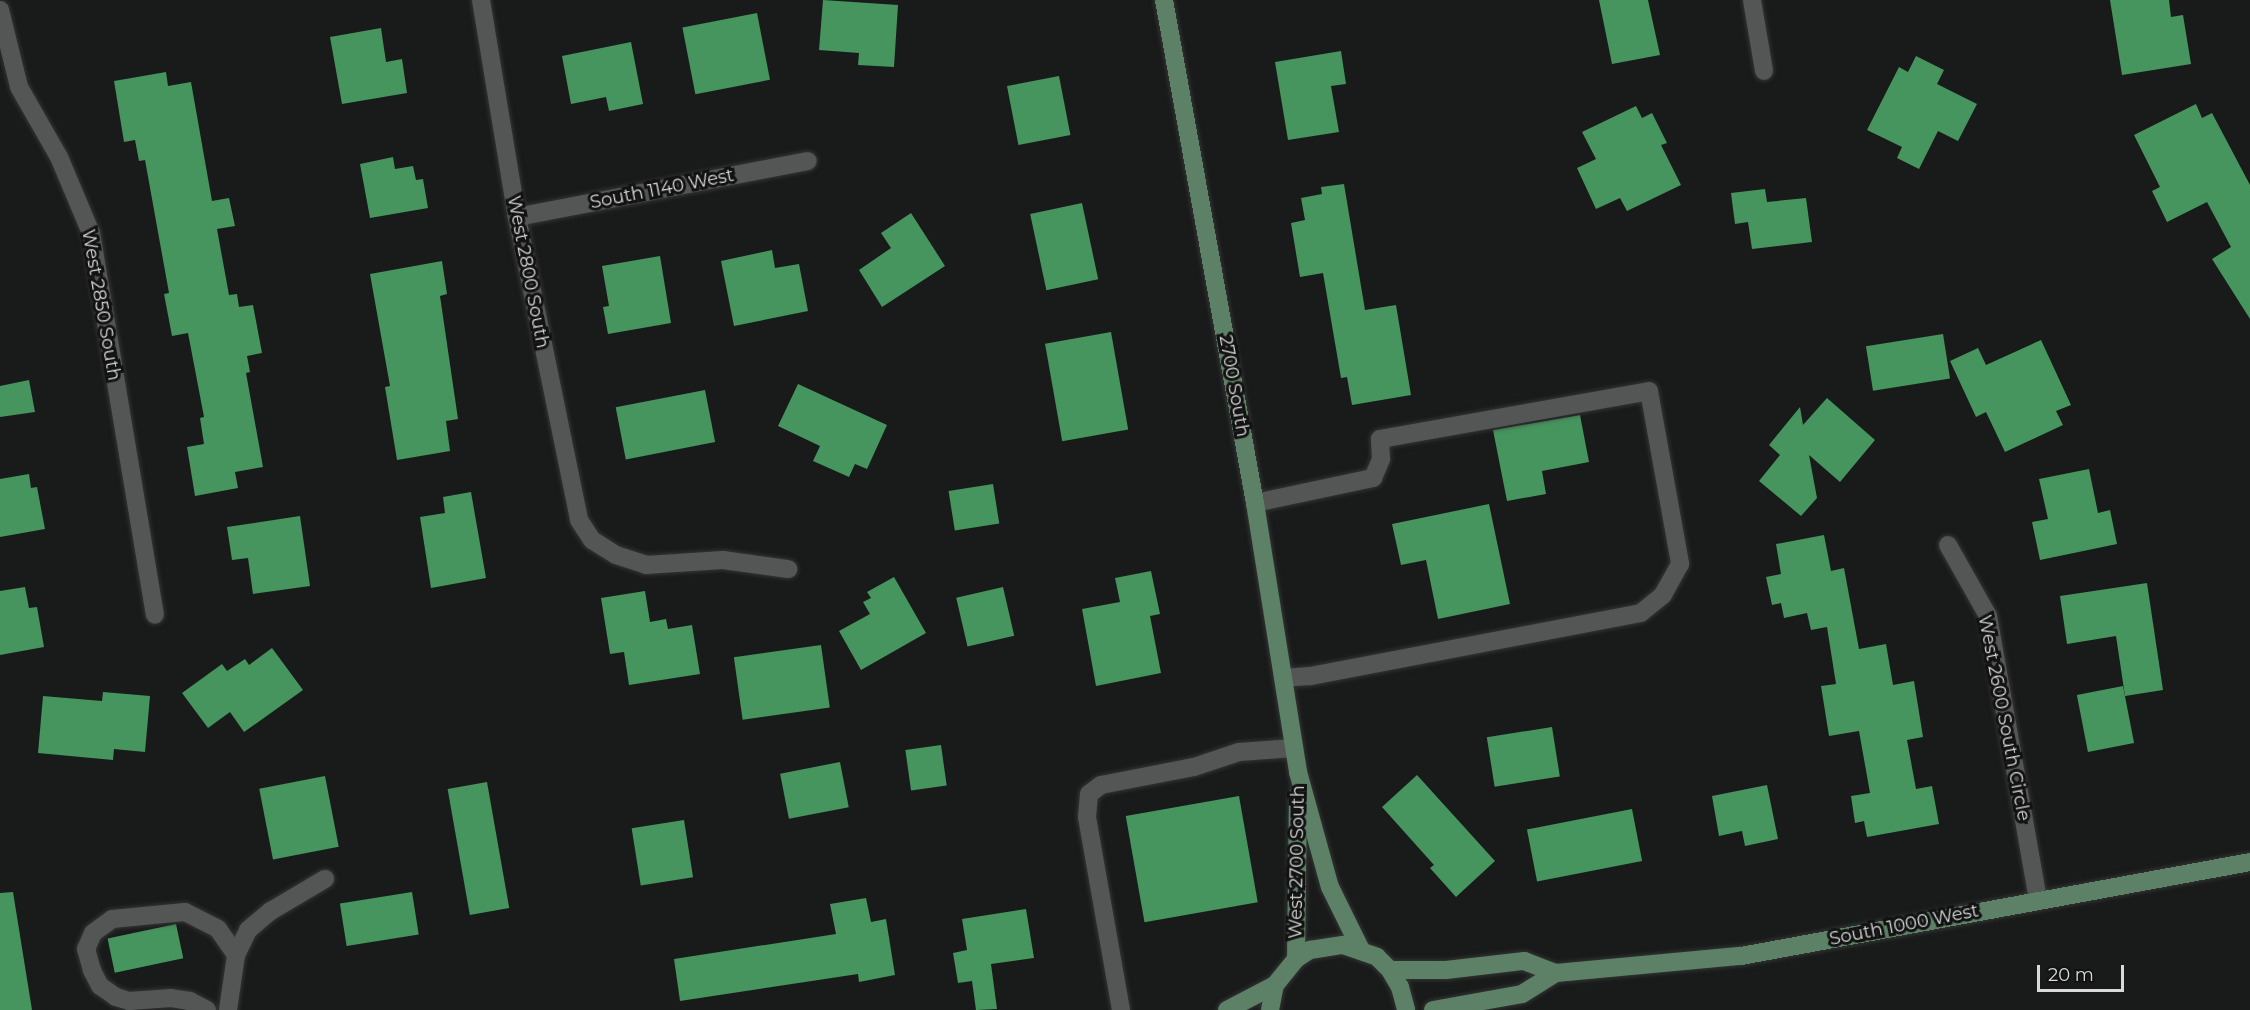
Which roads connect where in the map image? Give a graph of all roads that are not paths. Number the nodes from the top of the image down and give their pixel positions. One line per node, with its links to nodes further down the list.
1 (481, 0): 7 (street, West 2800 South)
2 (1164, 0): 8 (main road, 2700 South)
3 (1752, 0): 5 (street)
4 (0, 10): 11 (street, West 2850 South)
5 (1764, 71)
6 (808, 161): 7 (street, South 1140 West)
7 (516, 217): 10 (street, West 2800 South)
8 (1255, 503): 12 (main road, 2700 South); 12 (street)
9 (1948, 545): 17 (street, West 2600 South Circle)
10 (788, 569)
11 (154, 615)
12 (1283, 678): 13 (main road, 2700 South)
13 (1293, 748): 14 (main road, 2700 South); 26 (street)
14 (1298, 772): 18 (main road, West 2700 South); 20 (main road, West 2700 South)
15 (2250, 862): 17 (main road, South 1000 West)
16 (325, 879): 19 (street)
17 (2038, 899): 22 (main road, South 1000 West)
18 (1360, 948): 20 (main road); 21 (main road)
19 (236, 956): 24 (street); 25 (street)
20 (1296, 959): 23 (main road)
21 (1390, 970): 22 (main road, South 1000 West); 29 (main road)
22 (1556, 973): 30 (main road, South 1000 West)
23 (1275, 985): 27 (main road); 28 (main road)
24 (207, 1010)
25 (228, 1010)
26 (1121, 1010)
27 (1227, 1010)
28 (1270, 1010)
29 (1406, 1010)
30 (1432, 1010)

